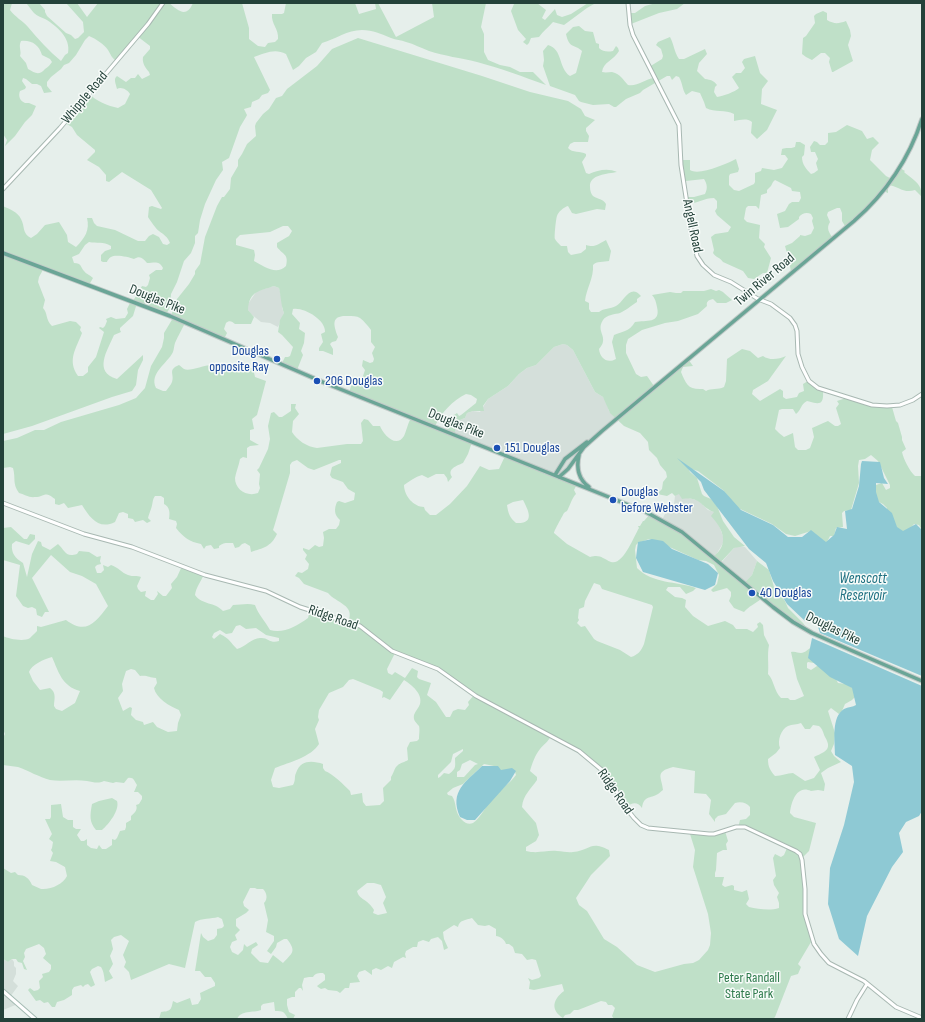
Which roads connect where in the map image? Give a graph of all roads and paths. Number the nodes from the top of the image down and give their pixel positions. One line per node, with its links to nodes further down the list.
1 (163, 3): 4 (street, Whipple Road)
2 (628, 3): 6 (street, Angell Road)
3 (922, 119): 6 (main road, Twin River Road)
4 (3, 189)
5 (3, 253): 10 (main road, Douglas Pike)
6 (758, 299): 7 (street, Angell Road); 8 (main road, Twin River Road)
7 (922, 394)
8 (595, 437): 9 (main road, Twin River Road); 10 (main road, Twin River Road)
9 (582, 449): 10 (main road, Twin River Road); 11 (main road)
10 (557, 476): 11 (main road, Douglas Pike)
11 (595, 491): 13 (main road, Douglas Pike)
12 (3, 503): 14 (street, Ridge Road)
13 (922, 681)
14 (867, 984): 16 (street); 18 (street)
15 (3, 991): 17 (street)
16 (922, 1018)
17 (35, 1019)
18 (848, 1019)

